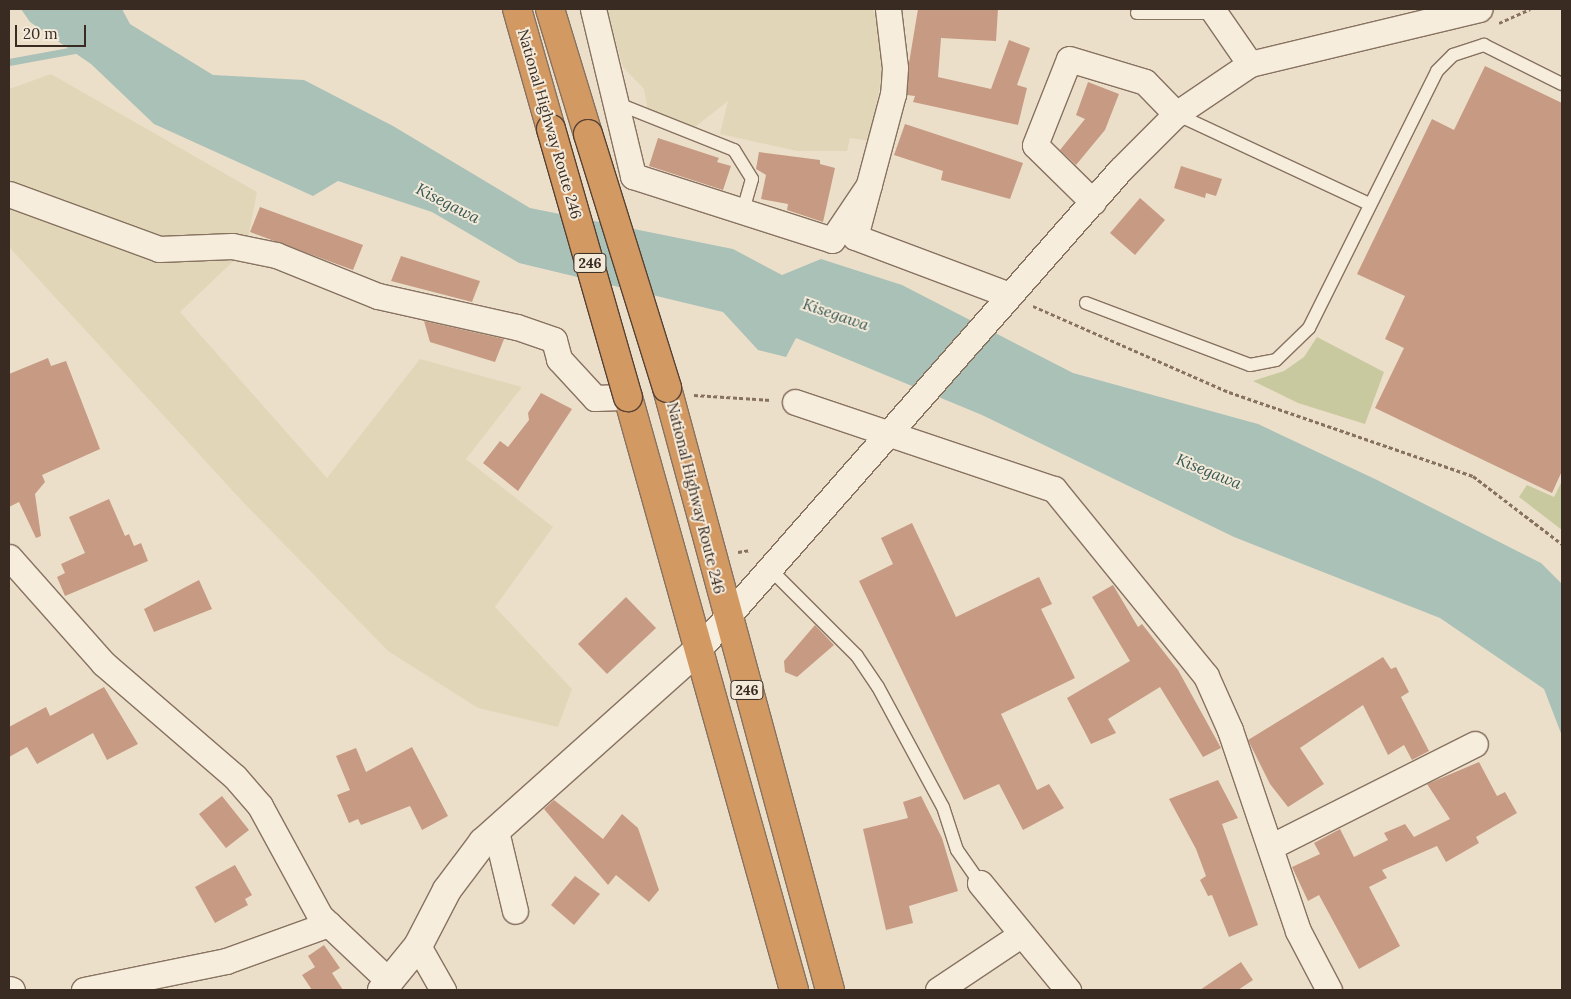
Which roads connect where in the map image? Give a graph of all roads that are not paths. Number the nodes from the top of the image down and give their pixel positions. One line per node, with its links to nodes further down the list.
1 (517, 9): 19 (highway, National Highway Route 246 / 246, bridge)
2 (550, 9): 24 (highway, National Highway Route 246 / 246, bridge)
3 (592, 9): 10 (street)
4 (888, 9): 12 (street)
5 (1213, 11): 6 (lane); 8 (street)
6 (1137, 13)
7 (1484, 18): 8 (street)
8 (1250, 64): 11 (street)
9 (1562, 84): 15 (lane)
10 (616, 103): 16 (street); 16 (lane)
11 (1176, 114): 14 (street); 14 (street); 15 (lane)
12 (870, 185): 16 (street); 17 (street)
13 (9, 194): 19 (street)
14 (1093, 202): 17 (street)
15 (1369, 204): 18 (lane)
16 (743, 211)
17 (1009, 295): 21 (street)
18 (1086, 304)
19 (628, 397): 25 (highway, National Highway Route 246 / 246)
20 (795, 402): 21 (street)
21 (889, 434): 23 (street); 28 (street)
22 (9, 557): 31 (street)
23 (772, 571): 24 (street); 29 (lane)
24 (727, 620): 25 (street); 40 (highway, National Highway Route 246 / 246)
25 (698, 650): 27 (street); 39 (highway, National Highway Route 246 / 246)
26 (1475, 744): 28 (street)
27 (496, 831): 30 (street); 33 (street)
28 (1272, 846): 43 (street)
29 (980, 884): 32 (street)
30 (514, 911)
31 (329, 924): 34 (street); 37 (street)
32 (1019, 936): 41 (street); 42 (street)
33 (418, 946): 34 (street); 38 (street)
34 (386, 986)
35 (9, 989): 36 (street)
36 (12, 990)
37 (84, 990)
38 (443, 990)
39 (794, 990)
40 (830, 990)
41 (938, 990)
42 (1068, 990)
43 (1329, 990)

